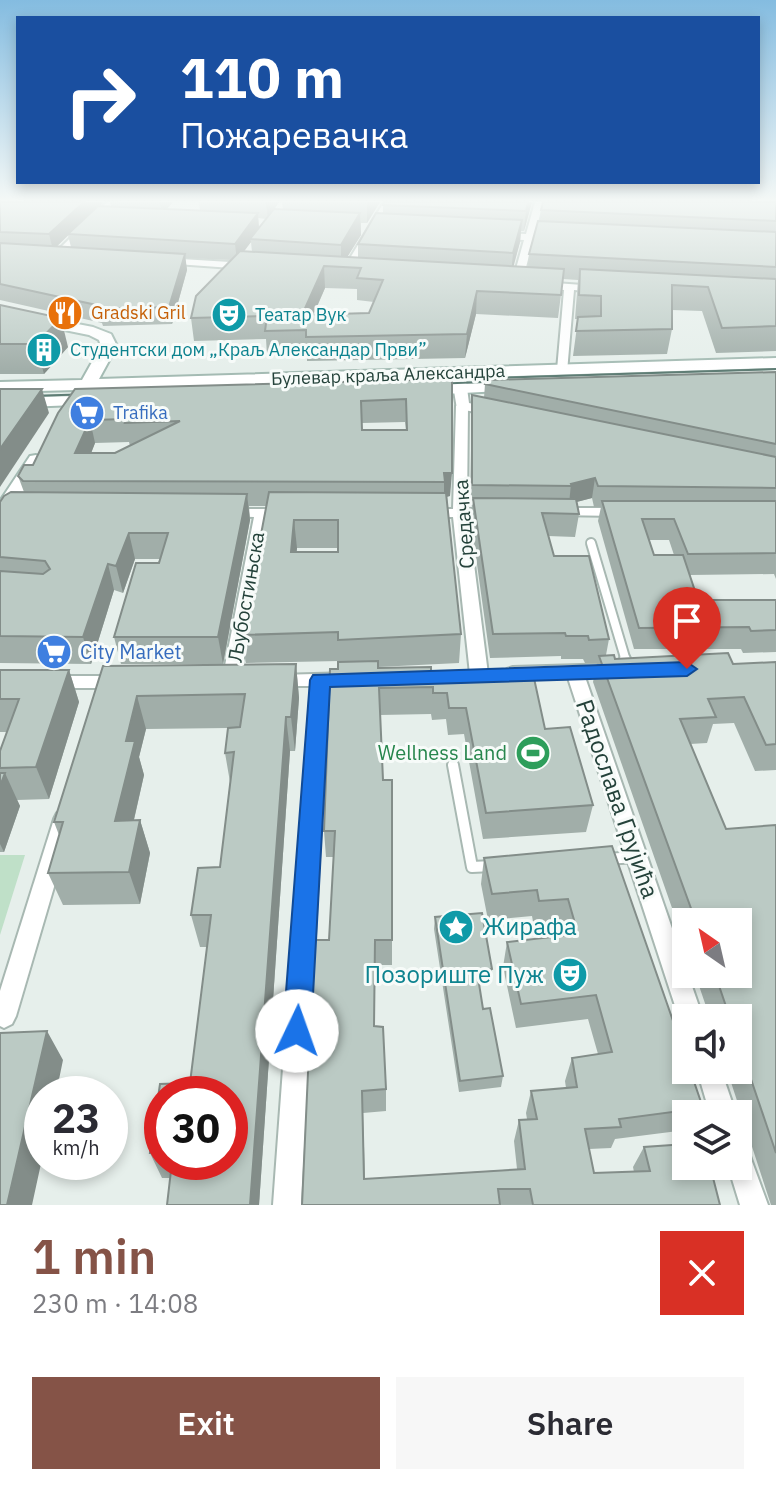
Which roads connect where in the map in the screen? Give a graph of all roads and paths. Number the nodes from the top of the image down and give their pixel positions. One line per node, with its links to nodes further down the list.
1 (247, 258): 6 (street)
2 (356, 258): 8 (street)
3 (525, 258): 11 (street)
4 (151, 260): 6 (street)
5 (257, 266): 6 (street)
6 (240, 268)
7 (331, 272): 8 (street)
8 (346, 273): 9 (street)
9 (360, 274)
10 (502, 282): 11 (street)
11 (517, 283): 12 (street)
12 (569, 287): 13 (street); 16 (street)
13 (614, 289)
14 (0, 313): 20 (main road)
15 (776, 363): 16 (main road, Булевар краља Александра)
16 (563, 370): 19 (main road, Булевар краља Александра)
17 (776, 378): 19 (main road, Булевар краља Александра)
18 (0, 387): 20 (main road, Булевар краља Александра)
19 (461, 389): 20 (main road, Булевар краља Александра); 22 (street); 33 (street, Средачка)
20 (78, 396): 21 (main road, Булевар краља Александра)
21 (0, 403)
22 (520, 418)
23 (48, 441): 28 (main road)
24 (29, 511): 28 (street)
25 (510, 512): 33 (street)
26 (542, 512): 27 (street)
27 (629, 512)
28 (2, 513)
29 (215, 513): 30 (street)
30 (262, 513): 31 (street); 38 (street, Љубостињска)
31 (296, 513)
32 (415, 513): 33 (street)
33 (460, 513): 36 (street, Средачка)
34 (591, 543): 35 (lane)
35 (635, 670): 36 (street)
36 (574, 671): 43 (street, Радослава Грујића)
37 (365, 678): 38 (street)
38 (320, 680): 49 (street)
39 (30, 681): 40 (street)
40 (138, 682)
41 (453, 765): 45 (lane)
42 (69, 804): 47 (street)
43 (637, 857): 44 (lane); 46 (street, Радослава Грујића)
44 (592, 859)
45 (502, 865)
46 (686, 1004)
47 (4, 1016)
48 (746, 1180): 50 (street)
49 (287, 1205)
50 (754, 1205)

